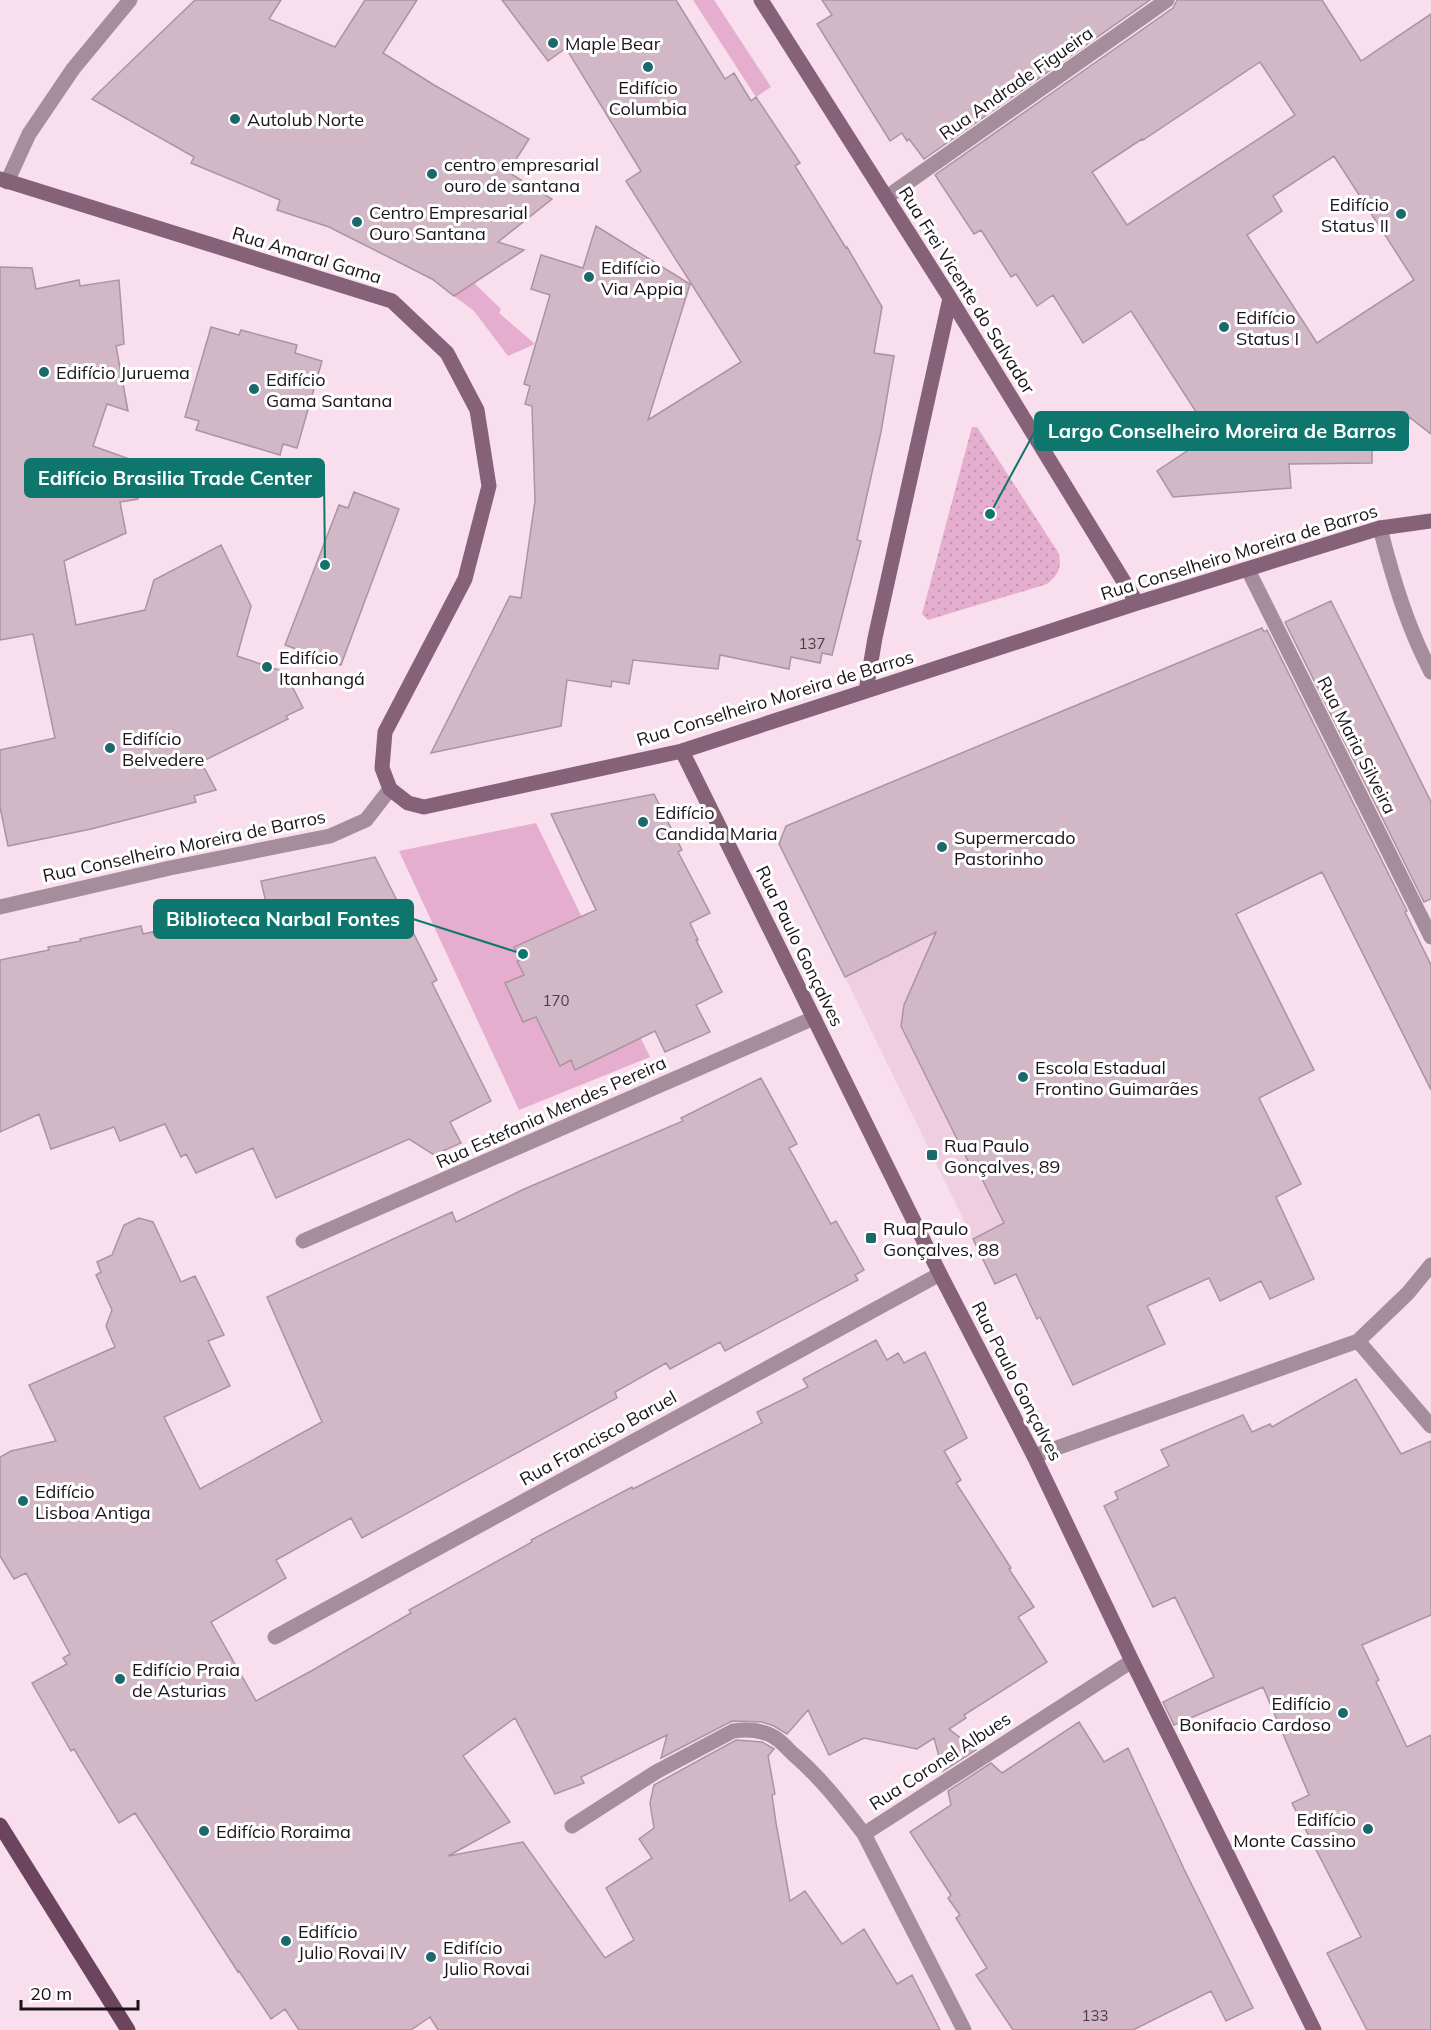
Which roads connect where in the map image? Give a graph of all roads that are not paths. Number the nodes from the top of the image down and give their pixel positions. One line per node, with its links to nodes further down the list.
1 (130, 0): 4 (street)
2 (761, 0): 5 (main road, Rua Frei Vicente do Salvador)
3 (1167, 0): 5 (street, Rua Andrade Figueira)
4 (4, 181): 14 (main road, Rua Amaral Gama)
5 (887, 197): 6 (main road, Rua Frei Vicente do Salvador)
6 (950, 298): 10 (main road, Rua Frei Vicente do Salvador); 12 (main road)
7 (1431, 521): 8 (main road, Rua Conselheiro Moreira de Barros)
8 (1380, 528): 9 (main road, Rua Conselheiro Moreira de Barros); 11 (street)
9 (1248, 570): 10 (main road, Rua Conselheiro Moreira de Barros); 16 (street, Rua Maria Silveira)
10 (1137, 603): 12 (main road, Rua Conselheiro Moreira de Barros)
11 (1431, 672)
12 (867, 691): 13 (main road, Rua Conselheiro Moreira de Barros)
13 (682, 751): 14 (main road, Rua Conselheiro Moreira de Barros); 17 (main road, Rua Paulo Gonçalves)
14 (390, 789): 15 (street, Rua Conselheiro Moreira de Barros)
15 (0, 907)
16 (1431, 937)
17 (814, 1018): 18 (street, Rua Estefania Mendes Pereira); 20 (main road, Rua Paulo Gonçalves)
18 (303, 1241)
19 (1431, 1265): 21 (street)
20 (940, 1274): 23 (main road, Rua Paulo Gonçalves); 24 (street, Rua Francisco Baruel)
21 (1358, 1341): 22 (street); 23 (street)
22 (1431, 1425)
23 (1034, 1456): 25 (main road, Rua Paulo Gonçalves)
24 (275, 1637)
25 (1132, 1661): 28 (street, Rua Coronel Albues); 31 (main road, Rua Paulo Gonçalves)
26 (0, 1824): 29 (main road)
27 (572, 1826): 28 (street)
28 (864, 1834): 30 (street, Rua Coronel Albues)
29 (128, 2030)
30 (964, 2030)
31 (1314, 2030)

